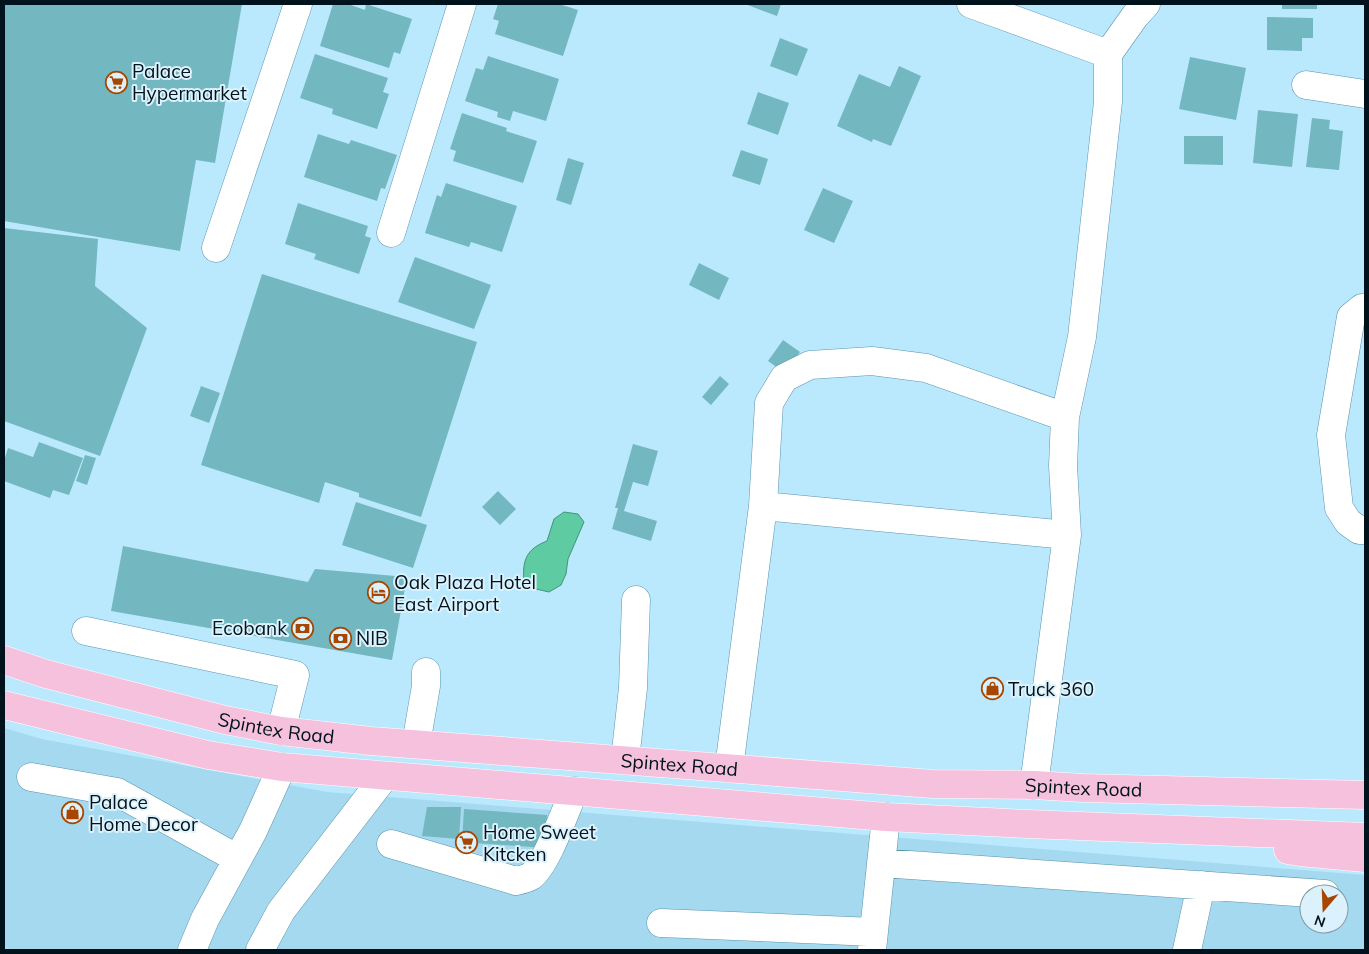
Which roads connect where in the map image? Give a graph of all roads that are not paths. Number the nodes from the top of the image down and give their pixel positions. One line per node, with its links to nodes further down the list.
1 (298, 4): 9 (lane)
2 (462, 4): 8 (lane)
3 (971, 4): 5 (lane)
4 (1146, 4): 5 (lane)
5 (1108, 54): 11 (lane)
6 (1306, 84): 7 (lane)
7 (1365, 94)
8 (391, 233)
9 (216, 248)
10 (1365, 308): 13 (lane)
11 (1065, 417): 12 (lane); 14 (lane)
12 (763, 506): 14 (lane); 24 (lane)
13 (1365, 530)
14 (1067, 535): 27 (lane)
15 (636, 600): 22 (lane)
16 (86, 631): 20 (lane)
17 (4, 660): 20 (main road, Spintex Road)
18 (426, 672): 21 (lane)
19 (4, 705): 23 (main road, Spintex Road)
20 (281, 731): 21 (main road, Spintex Road)
21 (416, 744): 22 (main road, Spintex Road)
22 (625, 760): 24 (main road, Spintex Road)
23 (282, 767): 25 (main road, Spintex Road); 35 (lane)
24 (729, 768): 27 (main road, Spintex Road)
25 (385, 776): 28 (main road, Spintex Road); 42 (lane)
26 (30, 777): 35 (lane)
27 (1034, 786): 29 (main road, Spintex Road)
28 (574, 791): 30 (main road, Spintex Road); 33 (lane)
29 (1365, 795)
30 (886, 816): 31 (main road, Spintex Road); 36 (lane)
31 (1194, 830): 32 (main road, Spintex Road); 34 (main road)
32 (1365, 837)
33 (391, 844)
34 (1365, 858)
35 (238, 859): 41 (lane)
36 (881, 863): 37 (lane); 40 (lane)
37 (1201, 885): 38 (lane); 43 (lane)
38 (1299, 892)
39 (661, 923): 40 (lane)
40 (873, 941)
41 (192, 950)
42 (260, 950)
43 (1186, 950)

